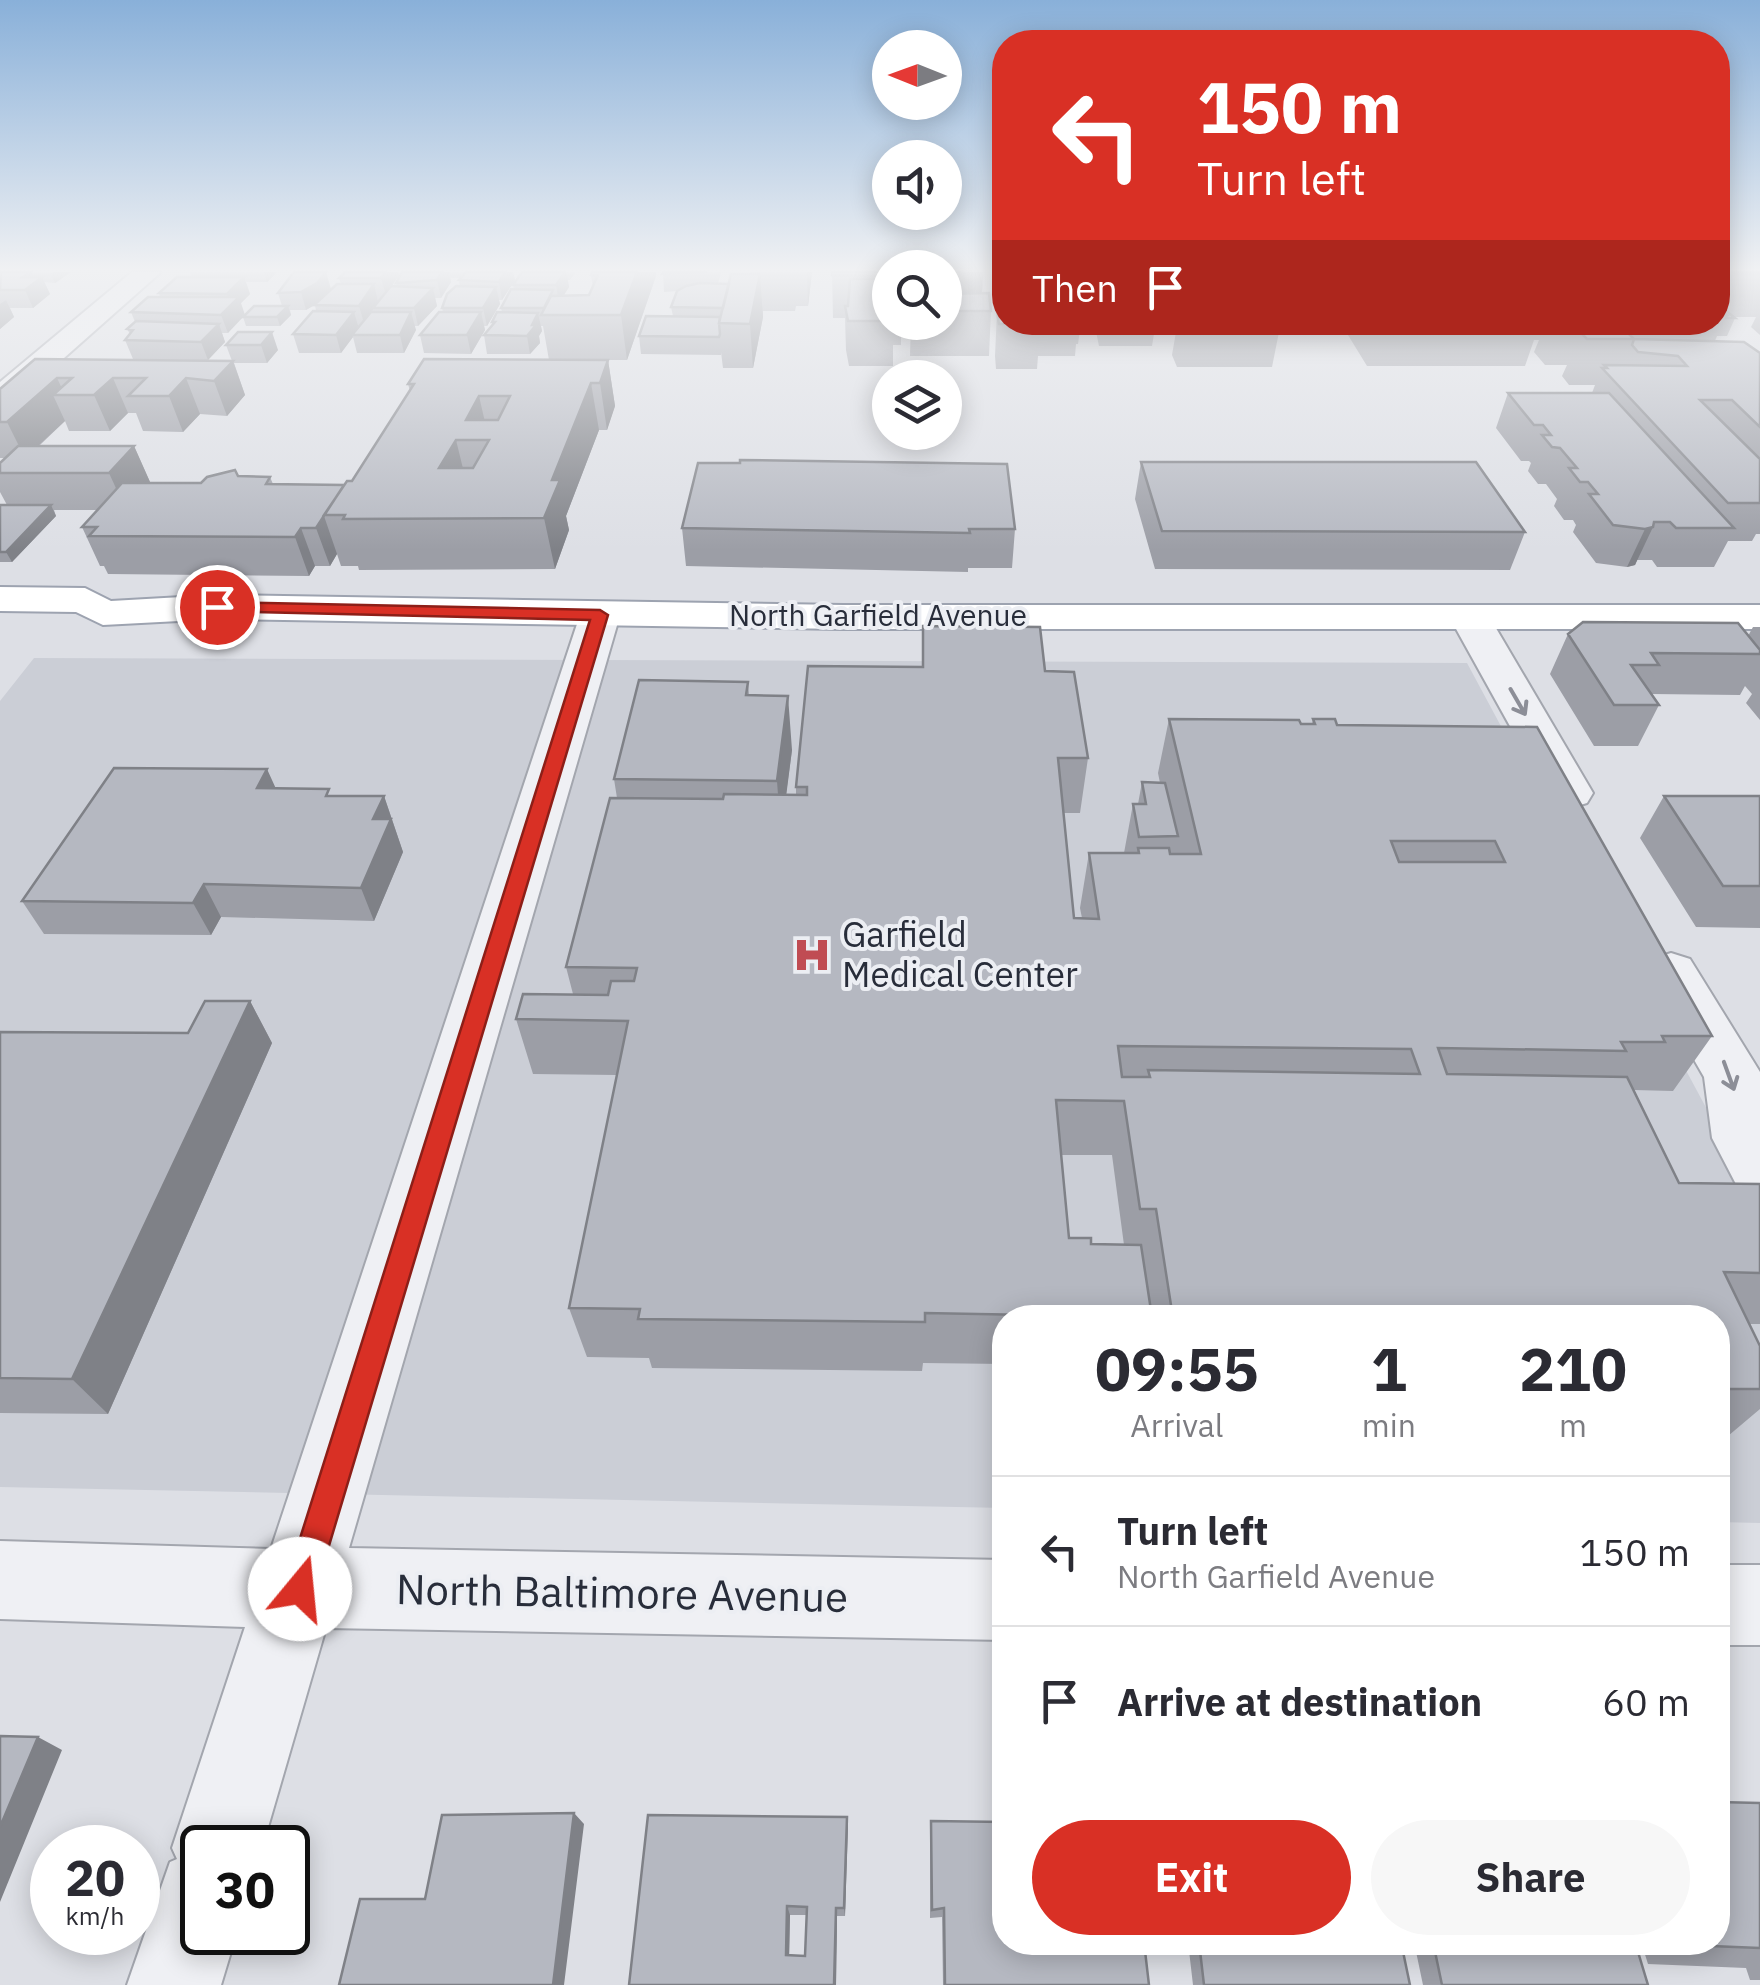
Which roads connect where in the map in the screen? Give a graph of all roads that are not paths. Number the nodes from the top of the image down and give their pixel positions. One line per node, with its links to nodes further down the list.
1 (39, 365): 2 (street)
2 (0, 398)
3 (0, 599): 4 (main road, North Garfield Avenue)
4 (103, 613): 5 (main road, North Garfield Avenue); 8 (main road)
5 (600, 615): 7 (main road, North Garfield Avenue); 13 (street)
6 (1760, 617): 7 (main road, North Garfield Avenue)
7 (1470, 618): 9 (street, one-way to 9)
8 (0, 627)
9 (1594, 836)
10 (1650, 934): 11 (street, one-way to 11)
11 (1760, 1170)
12 (0, 1580): 13 (street, North Baltimore Avenue)
13 (300, 1589): 14 (street, North Baltimore Avenue); 17 (street)
14 (992, 1600)
15 (1730, 1605): 16 (street)
16 (1760, 1605)
17 (224, 1825)
18 (183, 1955): 19 (street)
19 (174, 1985)

